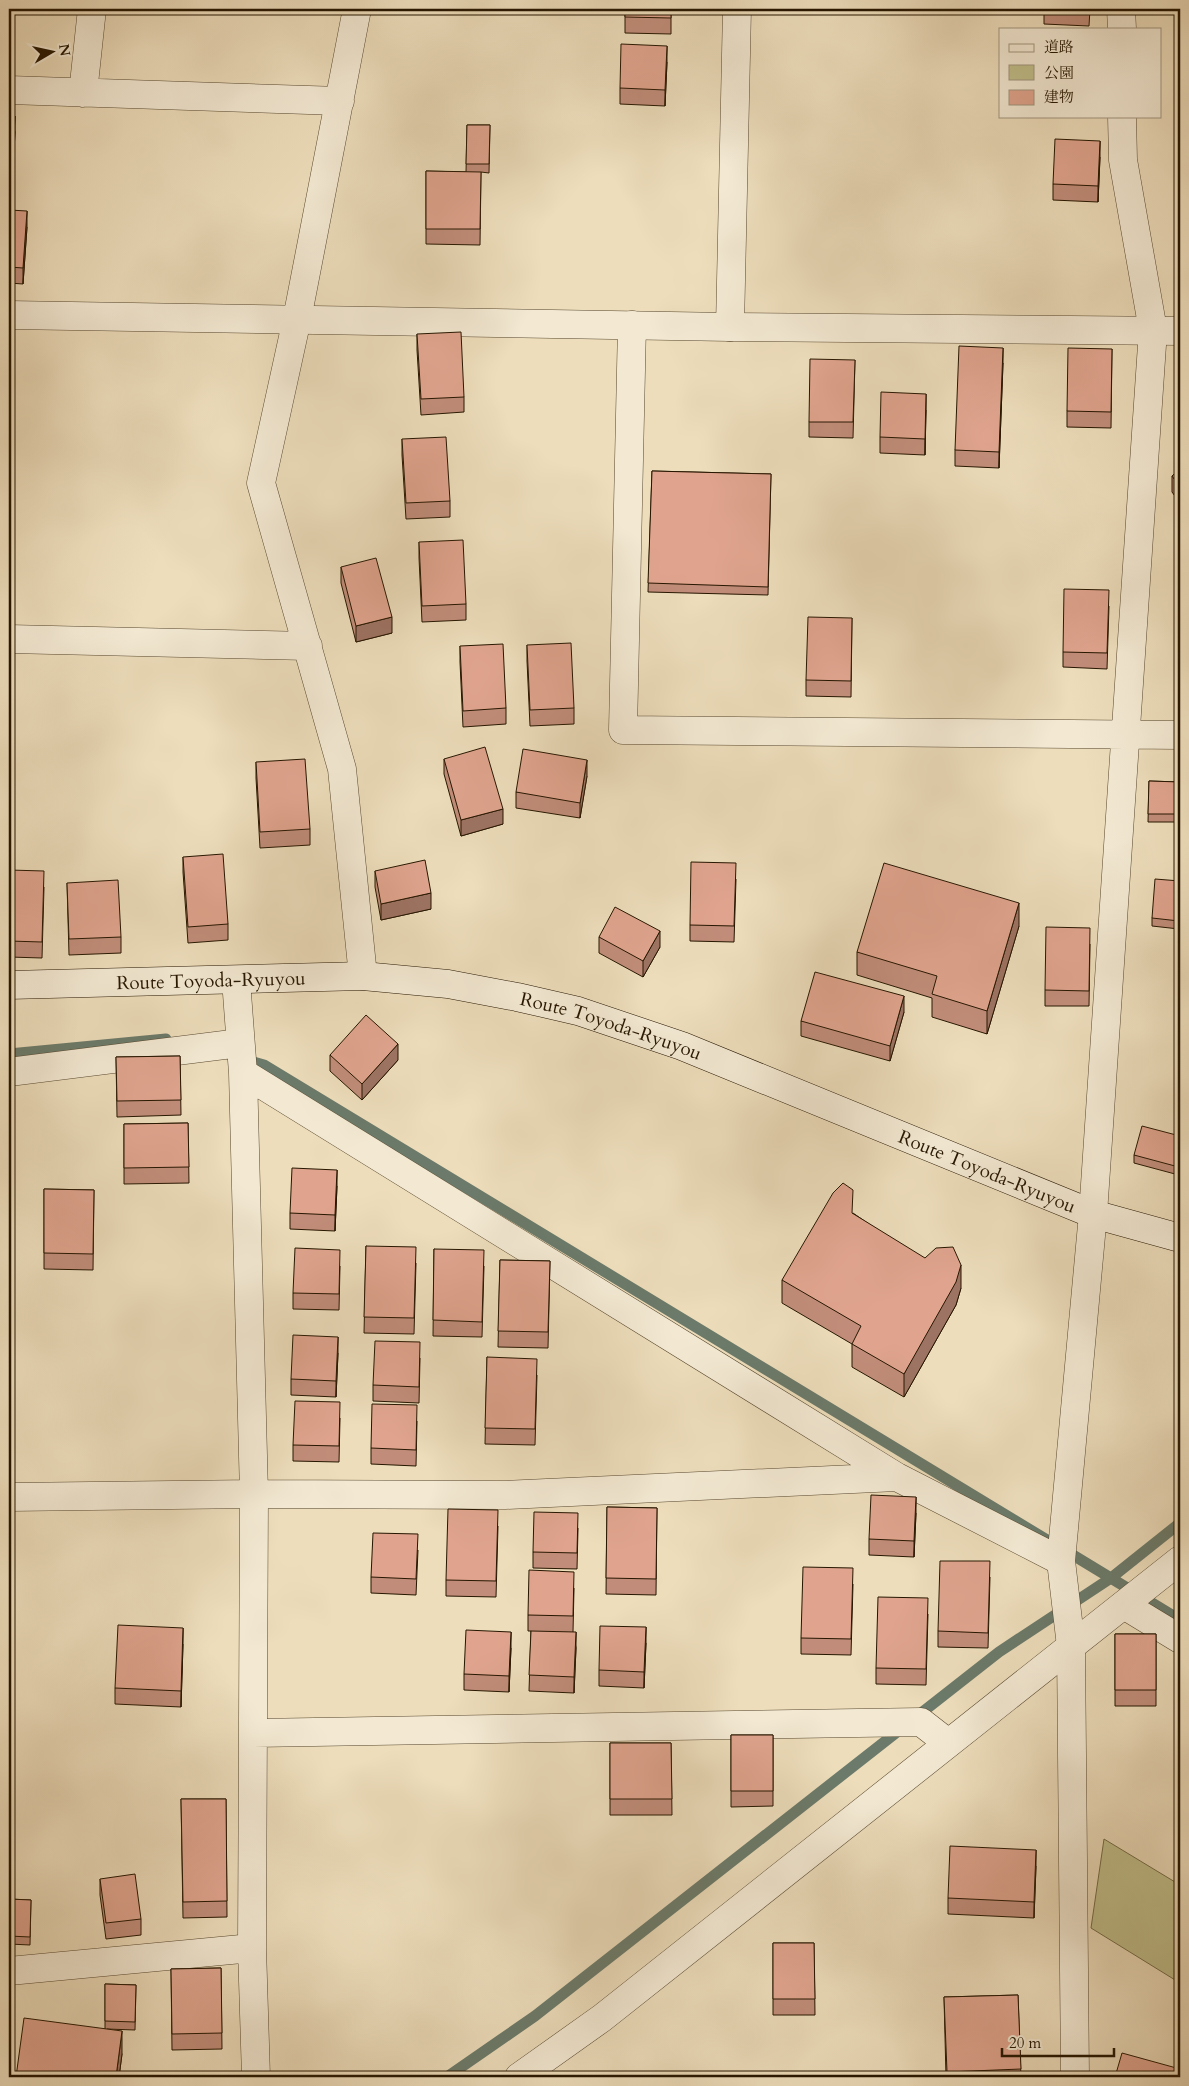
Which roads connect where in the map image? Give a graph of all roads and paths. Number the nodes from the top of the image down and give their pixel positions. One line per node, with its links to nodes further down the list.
1 (92, 9): 7 (street)
2 (357, 9): 8 (street)
3 (737, 9): 13 (street)
4 (1121, 9): 5 (street)
5 (1122, 28)
6 (9, 90): 7 (street)
7 (83, 92): 8 (street)
8 (340, 101): 11 (street)
9 (1122, 118): 14 (street)
10 (9, 315): 11 (street)
11 (297, 318): 12 (street); 17 (street)
12 (632, 325): 13 (street); 18 (street)
13 (730, 326): 14 (street)
14 (1154, 330): 15 (street); 18 (street)
15 (1180, 331)
16 (9, 639): 17 (street)
17 (308, 646): 20 (street)
18 (1126, 733): 19 (street); 26 (street)
19 (1180, 735)
20 (363, 976): 21 (street, Route Toyoda-Ryuyou); 26 (street, Route Toyoda-Ryuyou)
21 (236, 980): 22 (street, Route Toyoda-Ryuyou); 23 (street)
22 (9, 985)
23 (240, 1043): 24 (street); 25 (street)
24 (9, 1072)
25 (243, 1073): 28 (street); 29 (street)
26 (1093, 1214): 27 (street, Route Toyoda-Ryuyou); 32 (street)
27 (1180, 1238)
28 (897, 1478): 29 (street); 32 (street)
29 (254, 1494): 30 (street); 36 (street)
30 (9, 1497)
31 (1180, 1560): 33 (street)
32 (1061, 1561): 35 (street)
33 (1124, 1604): 34 (street); 35 (street)
34 (1180, 1639)
35 (1070, 1646): 37 (street); 42 (street)
36 (253, 1733): 37 (street); 38 (street)
37 (948, 1743): 41 (street)
38 (252, 1948): 39 (street); 40 (street)
39 (9, 1971)
40 (256, 2077)
41 (519, 2077)
42 (1074, 2077)

